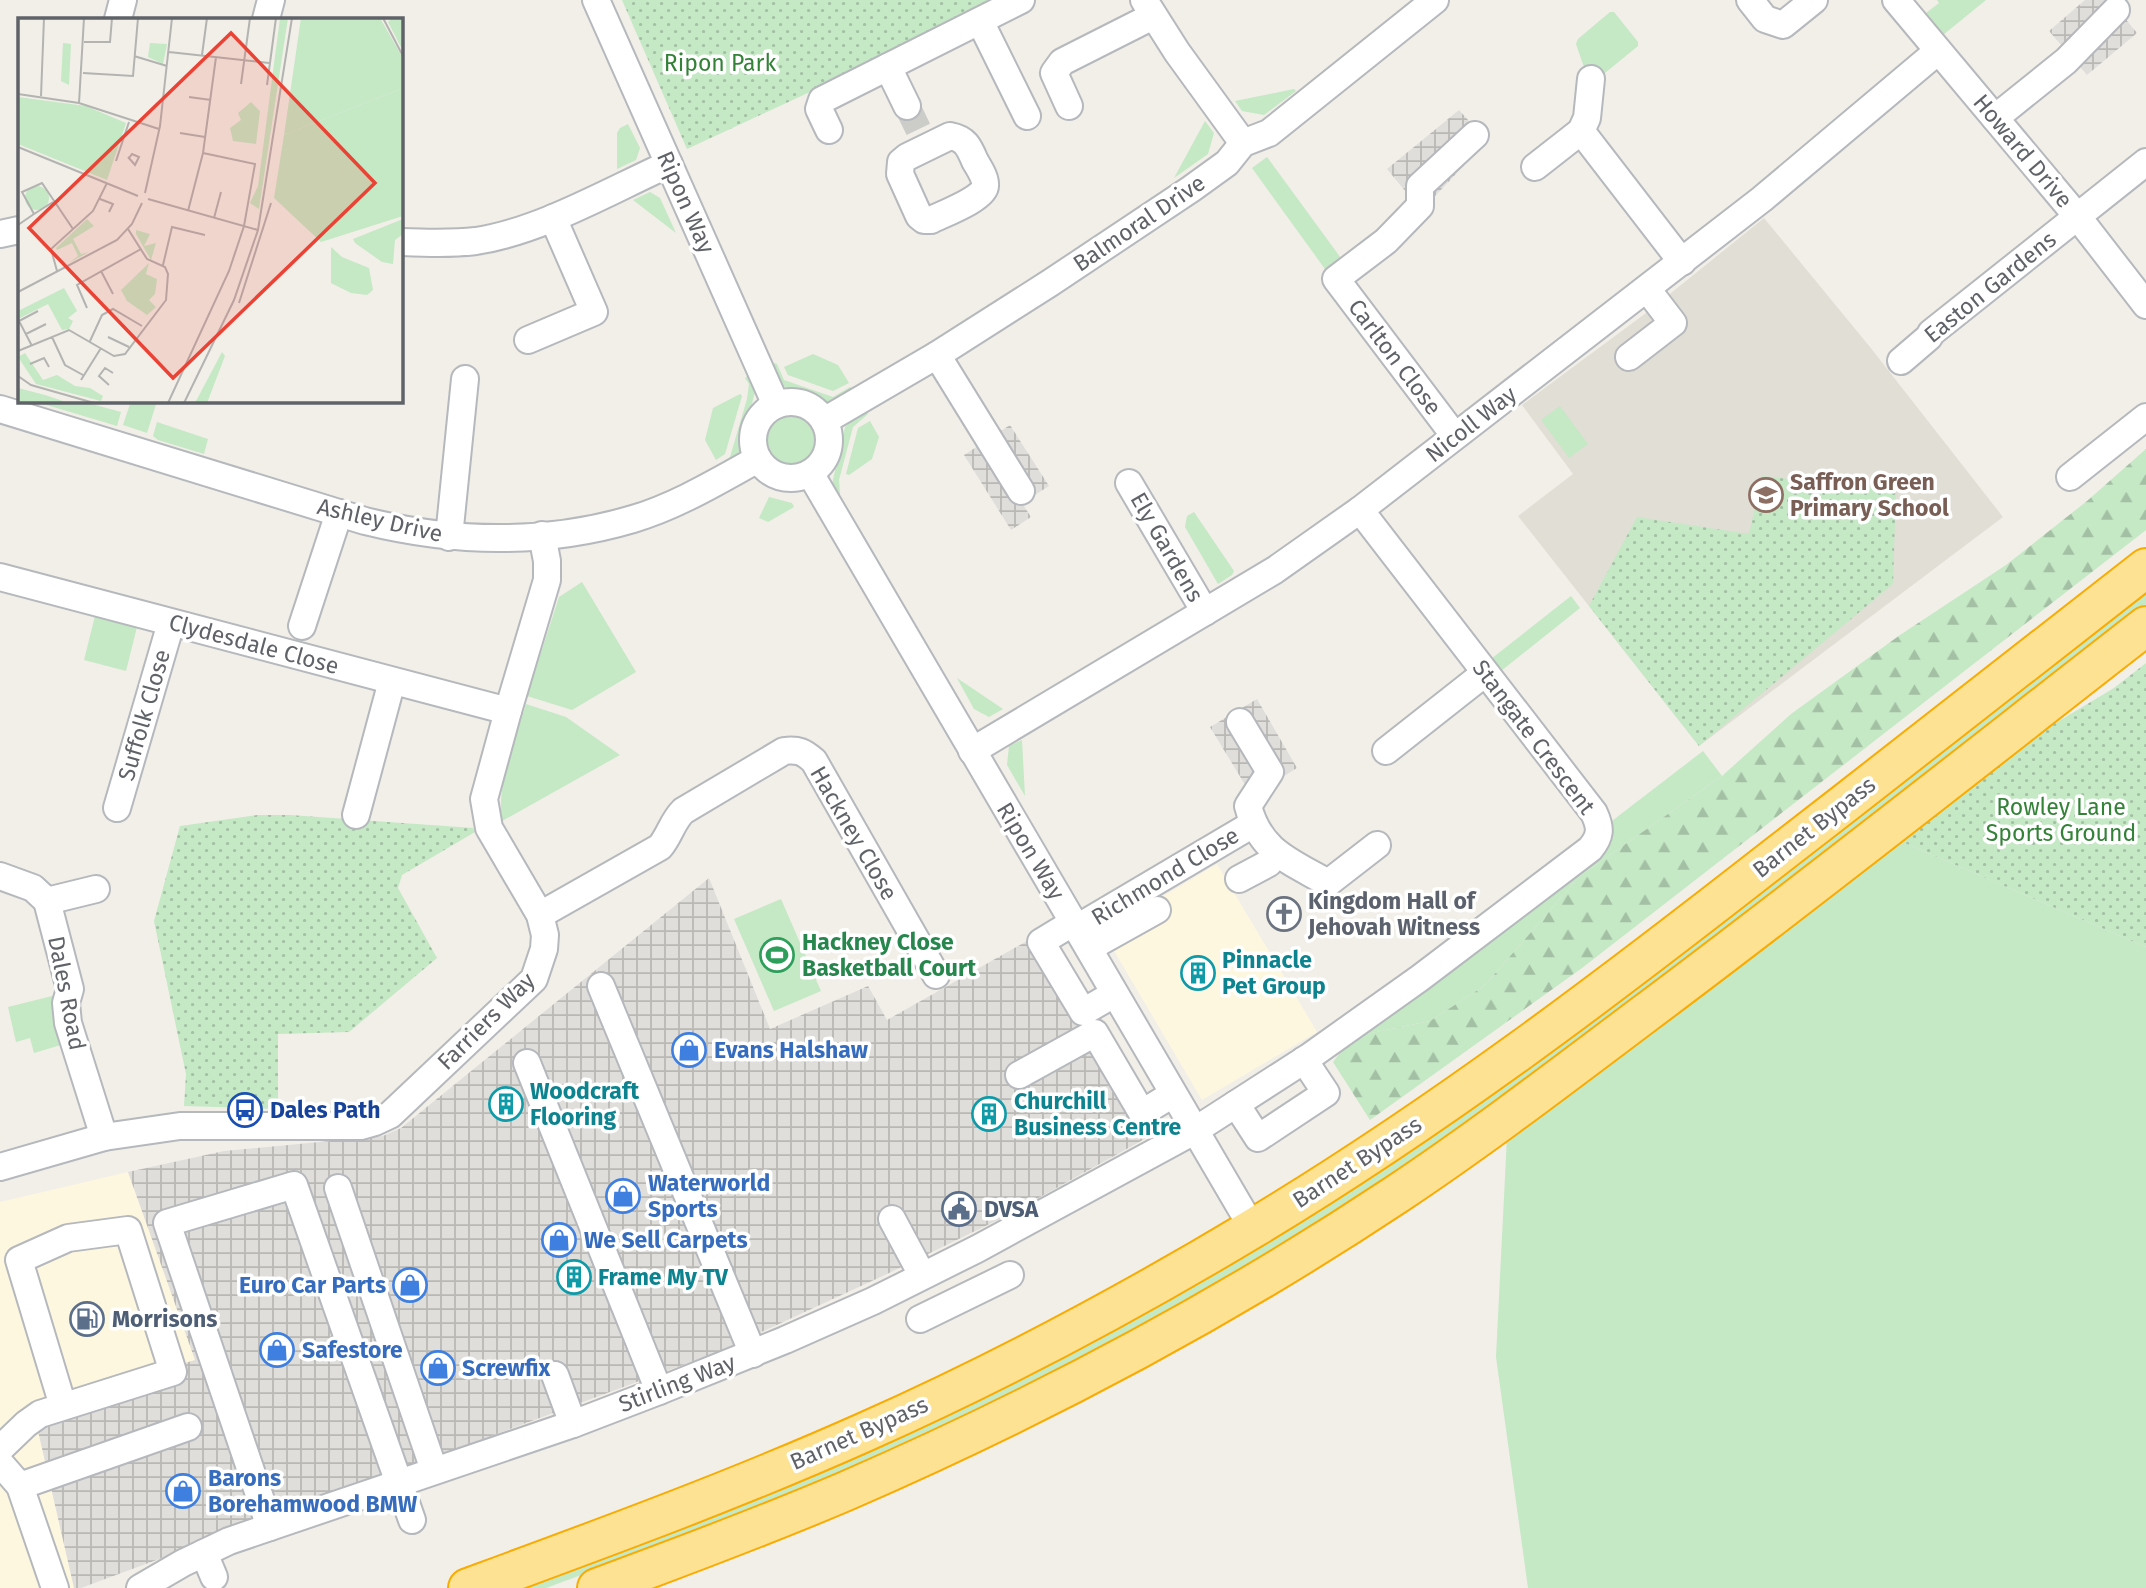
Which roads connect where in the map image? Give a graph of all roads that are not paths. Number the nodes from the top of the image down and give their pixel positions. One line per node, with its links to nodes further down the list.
1 (123, 0): 11 (street)
2 (271, 0): 12 (street)
3 (596, 0): 26 (street, Ripon Way)
4 (1021, 0): 13 (street)
5 (1435, 0): 24 (street, Balmoral Drive)
6 (1750, 0): 7 (street)
7 (1814, 0)
8 (1896, 0): 14 (street, Howard Drive)
9 (1149, 8): 18 (street); 24 (street)
10 (2116, 10): 20 (street)
11 (118, 18)
12 (266, 18)
13 (979, 21): 15 (street); 19 (street)
14 (1938, 51): 20 (street, Howard Drive); 33 (street, Nicoll Way)
15 (888, 67): 17 (street); 21 (street)
16 (1591, 79): 22 (street)
17 (907, 106)
18 (1069, 106)
19 (1027, 116)
20 (1995, 118): 28 (street, Howard Drive)
21 (829, 130)
22 (1581, 131): 27 (street); 33 (street)
23 (1475, 135): 45 (street, Carlton Close)
24 (1243, 143): 37 (street, Balmoral Drive)
25 (2146, 162): 28 (street, Easton Gardens)
26 (669, 164): 29 (street); 41 (street, Ripon Way)
27 (1535, 167)
28 (2077, 216): 35 (street, Howard Drive); 39 (street, Easton Gardens)
29 (553, 218): 32 (street); 36 (street)
30 (18, 230): 31 (street)
31 (0, 234)
32 (402, 242)
33 (1682, 262): 34 (street, Nicoll Way)
34 (1647, 289): 38 (street); 45 (street, Nicoll Way)
35 (2146, 305)
36 (528, 340)
37 (937, 355): 44 (street, Balmoral Drive); 50 (street)
38 (1629, 357)
39 (1900, 361)
40 (465, 379): 54 (street)
41 (776, 405): 44 (street); 46 (street)
42 (0, 410): 52 (street, Ashley Drive)
43 (2146, 416): 48 (street)
44 (824, 421): 47 (street)
45 (1454, 435): 51 (street, Nicoll Way)
46 (758, 459): 47 (street); 53 (street, Ashley Drive)
47 (810, 473): 65 (street, Ripon Way)
48 (2070, 477)
49 (1129, 483): 57 (street, Ely Gardens)
50 (1021, 491)
51 (1360, 510): 57 (street, Nicoll Way); 61 (street, Stangate Crescent)
52 (339, 513): 54 (street, Ashley Drive); 59 (street)
53 (542, 536): 54 (street, Ashley Drive); 63 (street, Farriers Way)
54 (449, 537)
55 (2146, 568): 92 (highway, Barnet Bypass)
56 (0, 577): 58 (street, Clydesdale Close)
57 (1205, 612): 65 (street, Nicoll Way)
58 (171, 623): 62 (street, Clydesdale Close); 67 (street, Suffolk Close)
59 (302, 626)
60 (2146, 626): 112 (highway, Barnet Bypass)
61 (1485, 673): 66 (street); 82 (street, Stangate Crescent)
62 (392, 681): 63 (street, Clydesdale Close); 68 (street)
63 (508, 711): 77 (street, Farriers Way)
64 (1240, 722): 69 (street)
65 (972, 751): 78 (street, Ripon Way)
66 (1386, 751)
67 (117, 808)
68 (356, 815)
69 (1253, 824): 71 (street); 78 (street, Richmond Close)
70 (1377, 845): 71 (street)
71 (1278, 853): 73 (street)
72 (0, 876): 75 (street)
73 (1238, 879)
74 (96, 889): 75 (street)
75 (47, 901): 88 (street, Dales Road)
76 (1157, 910): 78 (street)
77 (540, 915): 79 (street, Hackney Close); 88 (street, Farriers Way)
78 (1080, 933): 81 (street, Ripon Way); 81 (street)
79 (936, 975)
80 (601, 986): 96 (street)
81 (1114, 994): 85 (street, Ripon Way)
82 (1304, 1060): 86 (street, Stangate Crescent); 86 (street)
83 (527, 1063): 98 (street)
84 (1019, 1075): 85 (street)
85 (1173, 1094): 87 (street, Ripon Way)
86 (1236, 1104): 87 (street, Stangate Crescent)
87 (1194, 1131): 92 (street, Ripon Way); 93 (street, Stirling Way)
88 (104, 1137): 89 (street, Farriers Way)
89 (0, 1167)
90 (338, 1188): 104 (street)
91 (892, 1219): 94 (street)
92 (1253, 1229): 111 (highway, Barnet Bypass)
93 (969, 1253): 94 (street, Stirling Way); 95 (street)
94 (922, 1275): 96 (street, Stirling Way)
95 (920, 1319)
96 (752, 1354): 98 (street, Stirling Way)
97 (555, 1375): 100 (street)
98 (659, 1391): 100 (street, Stirling Way)
99 (63, 1406): 99 (street); 102 (street)
100 (573, 1424): 104 (street, Stirling Way)
101 (188, 1427): 106 (street)
102 (0, 1450)
103 (0, 1463): 106 (street)
104 (435, 1470): 105 (street, Stirling Way)
105 (399, 1483): 107 (street); 108 (street, Stirling Way); 108 (street)
106 (20, 1486): 109 (street)
107 (412, 1520)
108 (270, 1527): 110 (street, Stirling Way)
109 (55, 1588)
110 (140, 1588)
111 (468, 1588)
112 (597, 1588)

